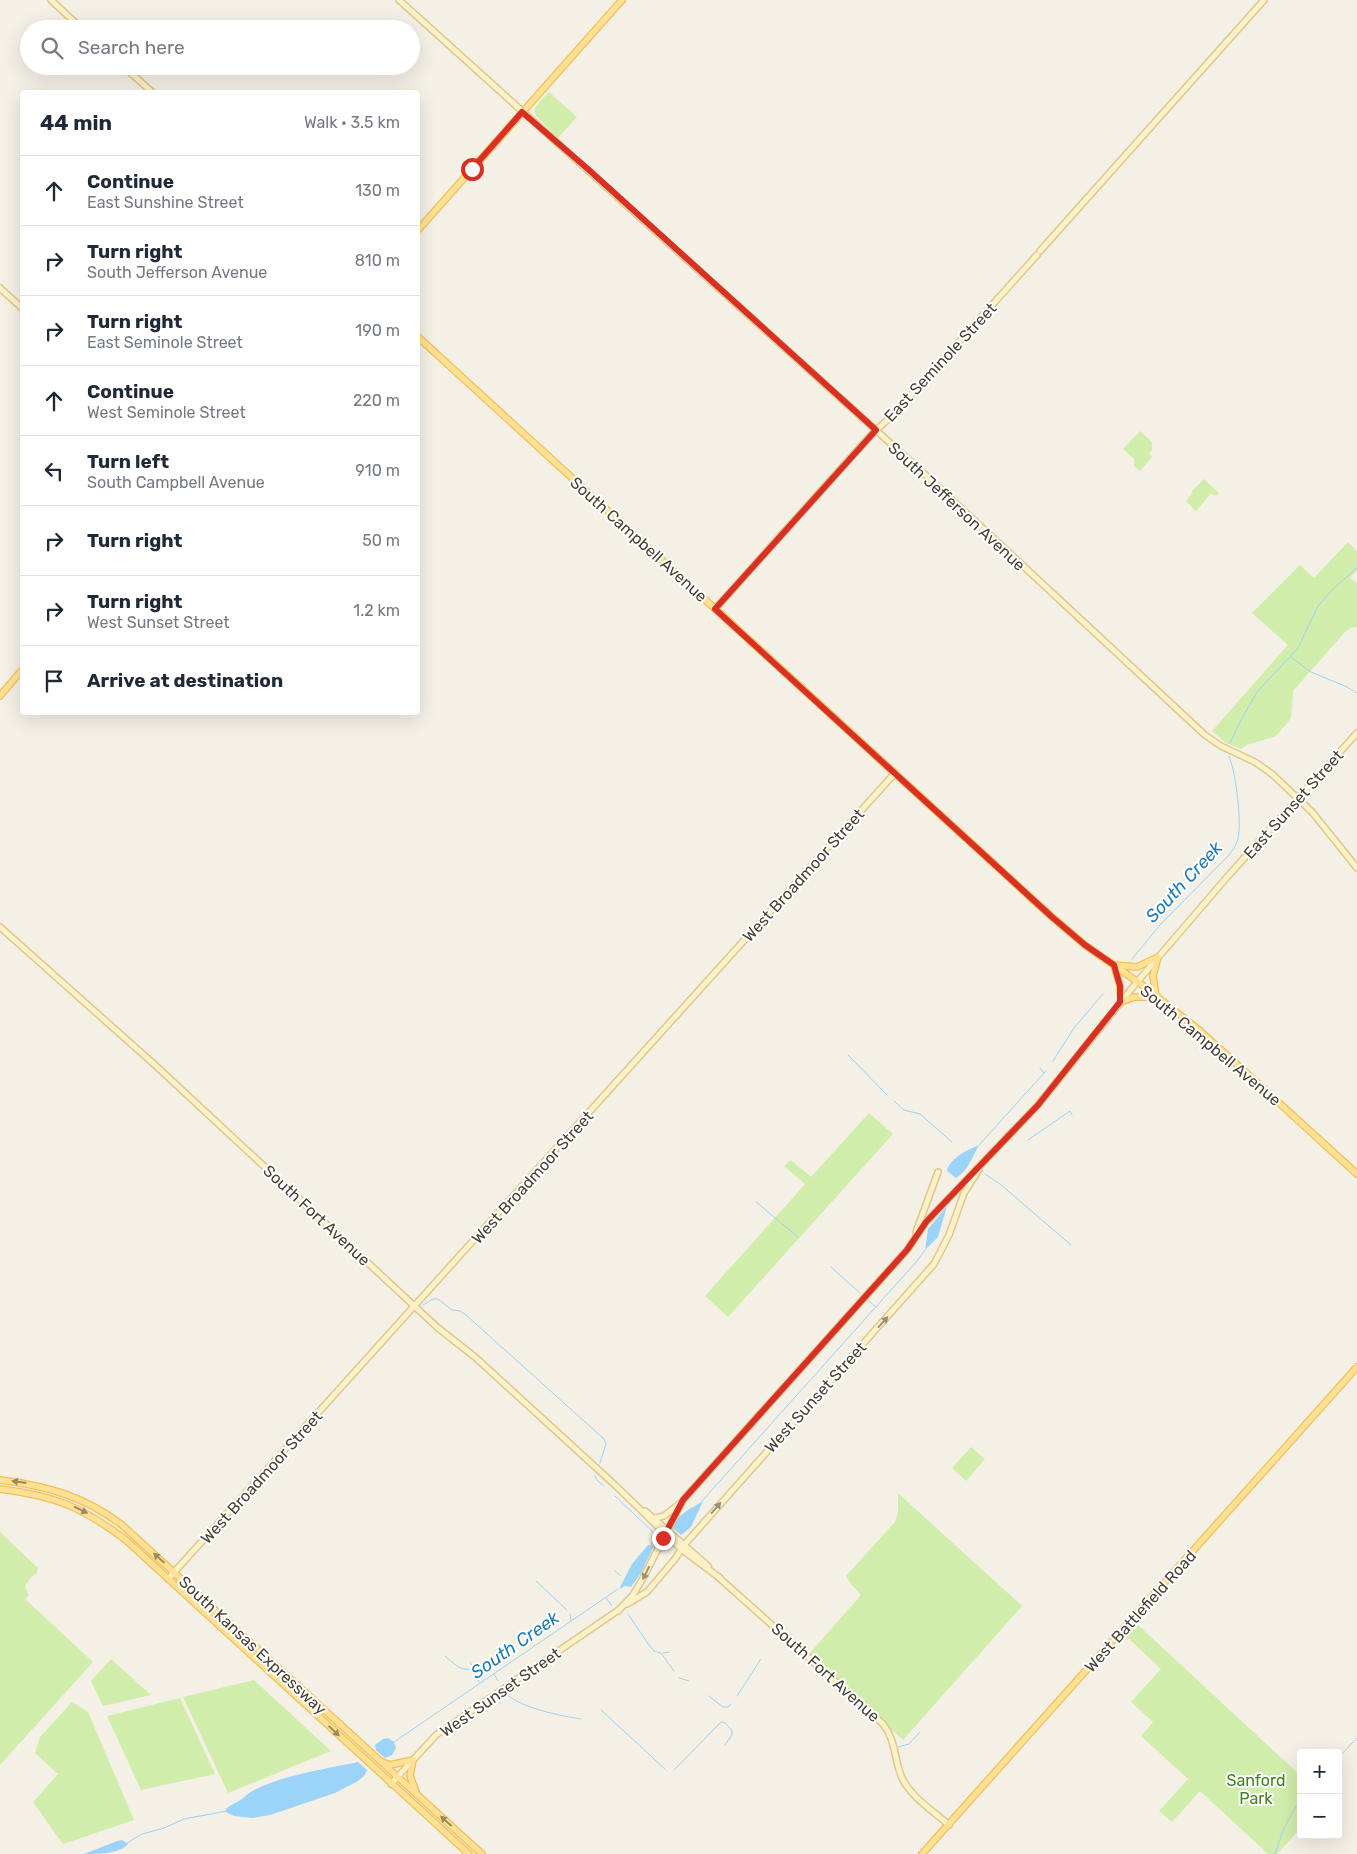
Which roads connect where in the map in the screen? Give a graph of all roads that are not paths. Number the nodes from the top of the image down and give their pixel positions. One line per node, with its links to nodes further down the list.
1 (51, 0): 5 (street)
2 (399, 0): 8 (street, South Jefferson Avenue)
3 (622, 0): 8 (main road)
4 (1264, 0): 13 (street, East Seminole Street)
5 (74, 20)
6 (133, 75): 7 (street)
7 (150, 90)
8 (522, 112): 9 (main road); 13 (street, South Jefferson Avenue)
9 (420, 228)
10 (0, 288): 11 (street)
11 (20, 306)
12 (420, 339): 14 (main road, South Campbell Avenue)
13 (876, 430): 14 (street, East Seminole Street); 19 (street, South Jefferson Avenue)
14 (715, 609): 18 (main road, South Campbell Avenue)
15 (20, 672): 16 (main road)
16 (0, 696)
17 (1357, 733): 19 (street, East Sunset Street)
18 (895, 773): 24 (main road, South Campbell Avenue); 32 (street, West Broadmoor Street)
19 (1298, 798): 20 (street, South Jefferson Avenue); 21 (street, East Sunset Street)
20 (1357, 868)
21 (1228, 876): 23 (street, West Sunset Street)
22 (0, 927): 32 (street, South Fort Avenue)
23 (1158, 957): 24 (main road); 25 (street, West Sunset Street); 26 (main road)
24 (1114, 965): 25 (main road, South Campbell Avenue); 27 (main road)
25 (1136, 982): 26 (main road, South Campbell Avenue); 27 (street, West Sunset Street)
26 (1156, 997): 27 (main road); 30 (main road, South Campbell Avenue)
27 (1120, 1002): 28 (street, West Sunset Street)
28 (984, 1162): 31 (street, West Sunset Street); 40 (street, West Sunset Street, one-way to 28)
29 (938, 1172): 31 (street)
30 (1357, 1174)
31 (907, 1250): 36 (street, West Sunset Street)
32 (414, 1306): 37 (street, South Fort Avenue); 41 (street, West Broadmoor Street)
33 (1357, 1367): 49 (main road, West Battlefield Road)
34 (0, 1480): 41 (main road, South Kansas Expressway, one-way to 34)
35 (0, 1489): 42 (main road, South Kansas Expressway, one-way to 42)
36 (683, 1500): 38 (street); 39 (street, West Sunset Street)
37 (634, 1503): 38 (street, South Fort Avenue); 39 (street, South Fort Avenue)
38 (654, 1518): 39 (street, South Fort Avenue)
39 (666, 1532): 40 (street, South Fort Avenue); 43 (street, West Sunset Street, one-way to 43)
40 (682, 1547): 43 (street, West Sunset Street); 49 (street, South Fort Avenue)
41 (174, 1572): 42 (street, West Broadmoor Street); 45 (main road, South Kansas Expressway)
42 (168, 1579): 47 (main road, South Kansas Expressway, one-way to 47)
43 (618, 1611): 44 (street, West Sunset Street)
44 (413, 1760): 45 (main road); 46 (street, West Sunset Street); 48 (main road)
45 (380, 1762): 46 (main road, South Kansas Expressway)
46 (397, 1777): 47 (street, West Sunset Street); 48 (main road, South Kansas Expressway)
47 (391, 1784): 50 (main road, South Kansas Expressway)
48 (418, 1796): 51 (main road, South Kansas Expressway, one-way to 48)
49 (949, 1825): 52 (main road, West Battlefield Road)
50 (469, 1854)
51 (482, 1854)
52 (922, 1854)

